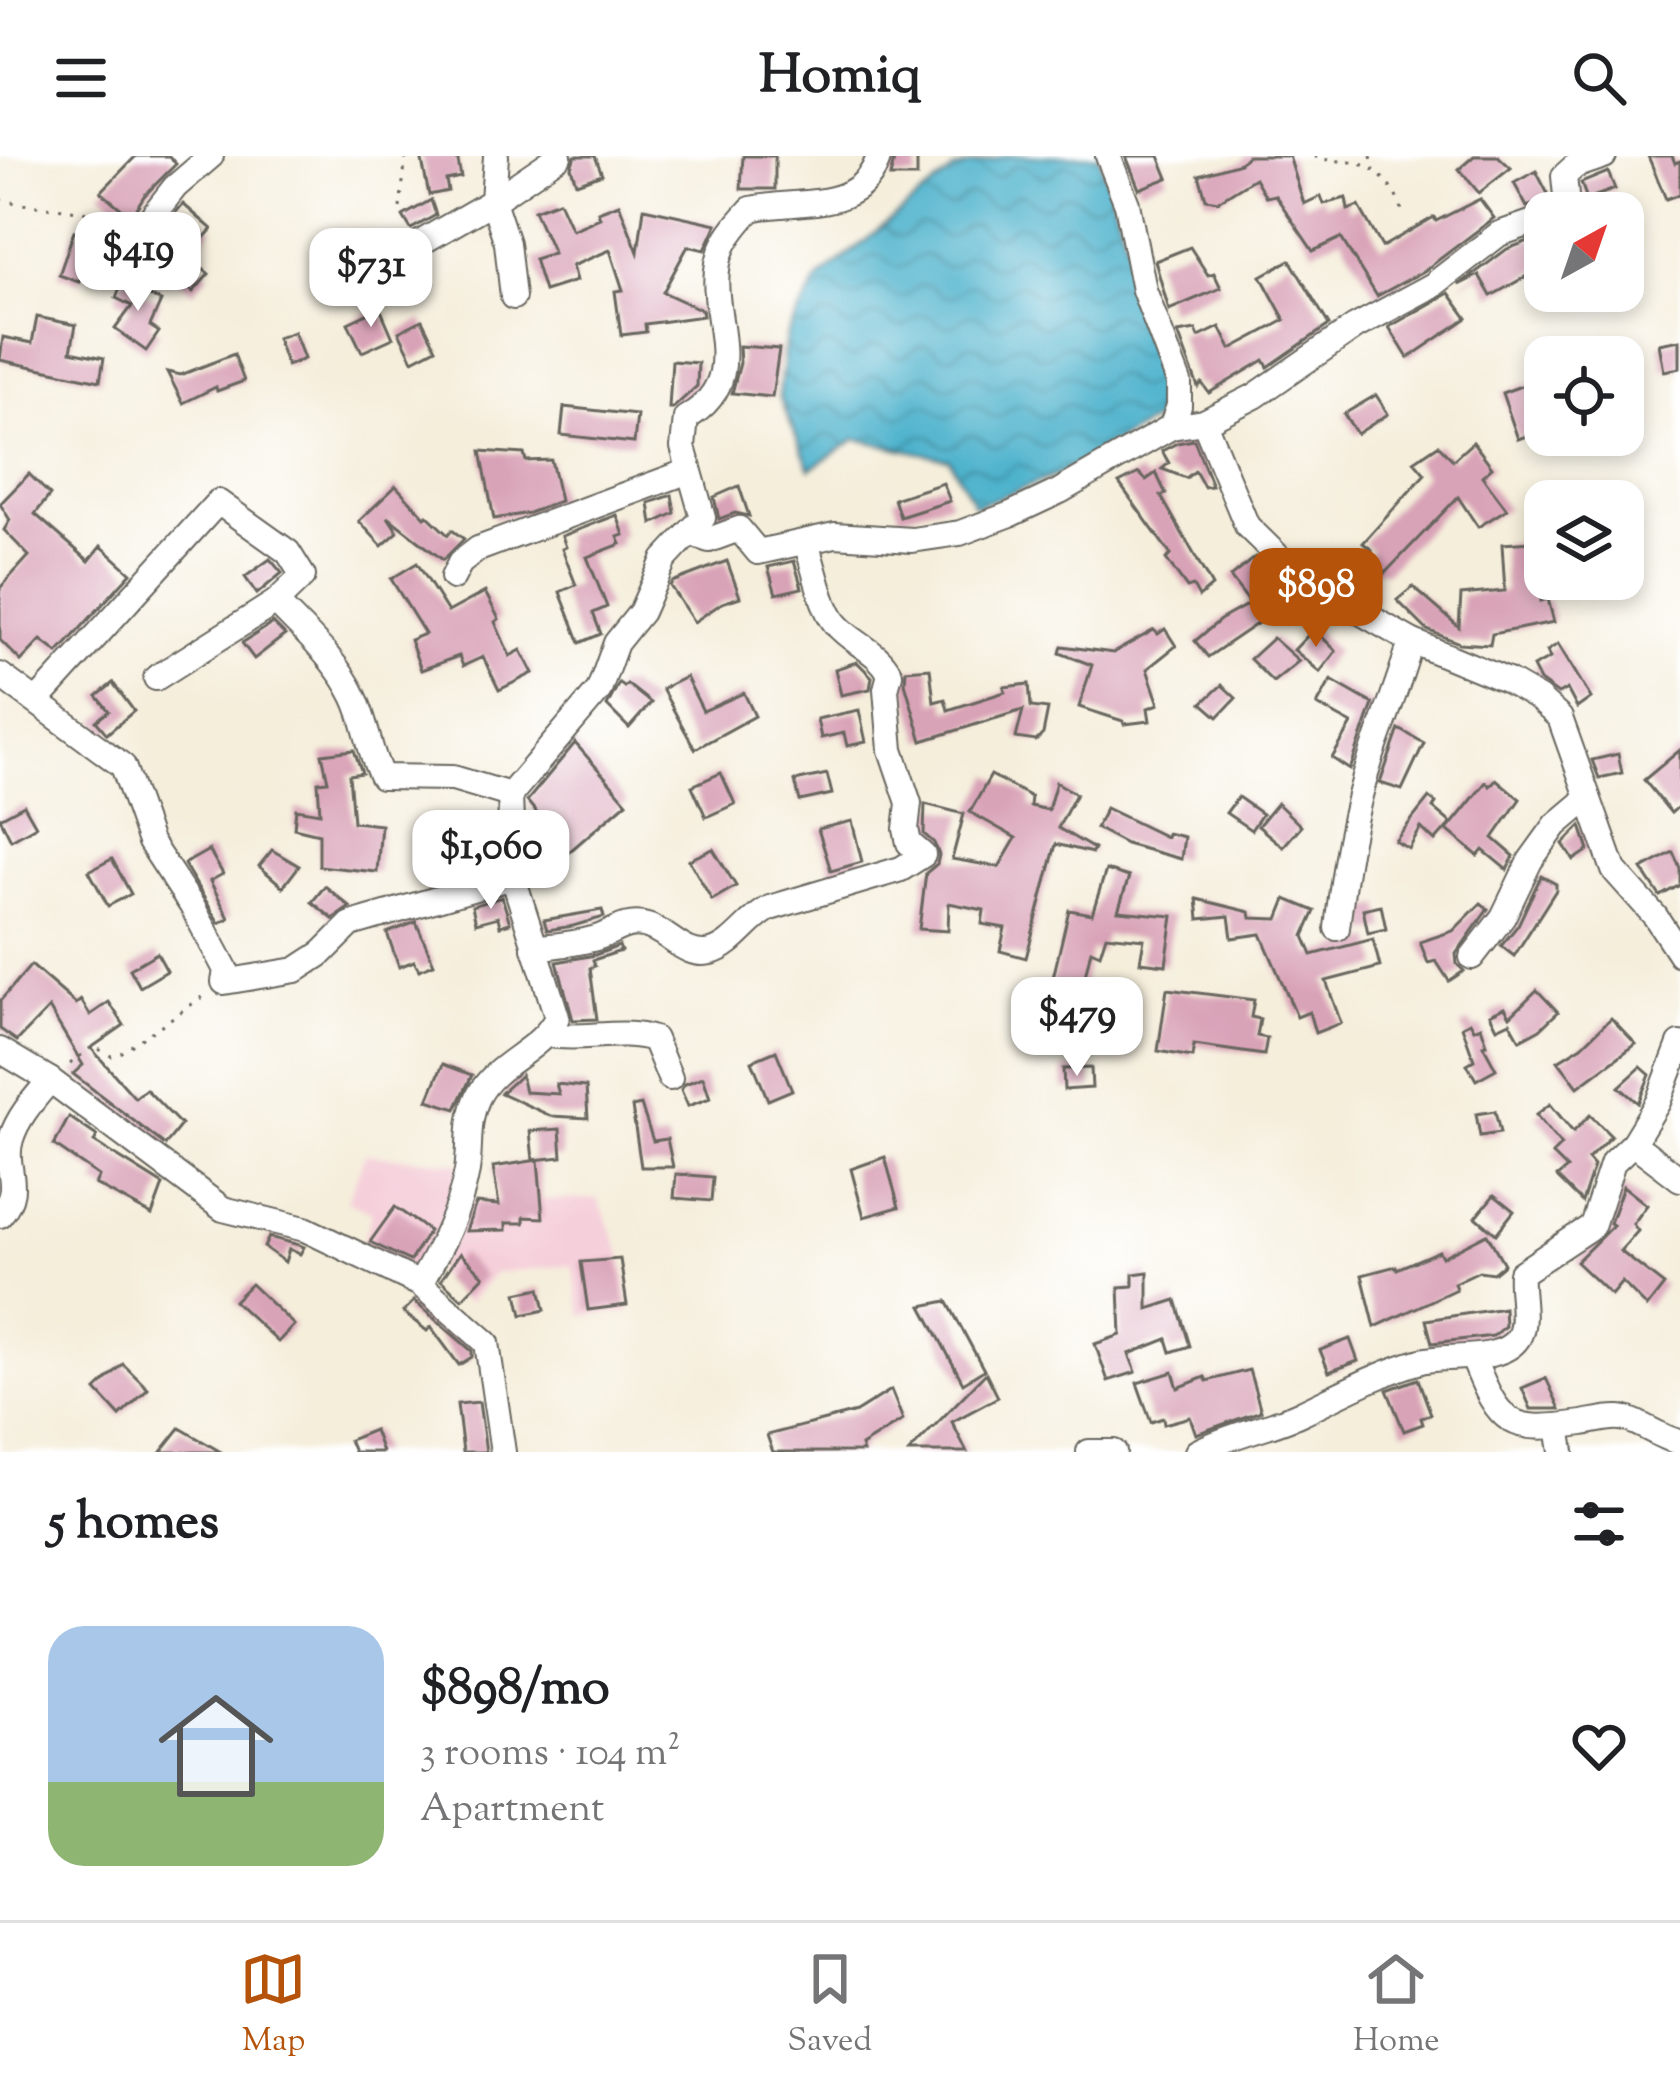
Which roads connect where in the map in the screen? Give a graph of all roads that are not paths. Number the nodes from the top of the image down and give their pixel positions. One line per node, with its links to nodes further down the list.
1 (212, 156): 10 (street)
2 (496, 156): 8 (street)
3 (559, 156): 8 (street)
4 (879, 156): 15 (street)
5 (1108, 156): 14 (street)
6 (1604, 156): 7 (street)
7 (1566, 192)
8 (493, 201): 11 (street); 12 (street)
9 (1524, 225): 13 (street)
10 (139, 233)
11 (401, 254)
12 (513, 297)
13 (1204, 422): 14 (street); 20 (street)
14 (1171, 427): 17 (street)
15 (689, 471): 16 (street); 18 (street)
16 (689, 533): 17 (street); 24 (street)
17 (806, 543): 28 (street)
18 (453, 577)
19 (276, 602): 22 (street); 23 (street); 24 (street)
20 (1411, 641): 25 (street); 27 (street)
21 (0, 675): 23 (street)
22 (156, 678)
23 (38, 700): 26 (street)
24 (510, 795): 26 (street)
25 (1588, 798): 29 (street); 30 (street)
26 (513, 877): 28 (street)
27 (1336, 928)
28 (535, 949): 31 (street)
29 (1680, 954)
30 (1472, 957)
31 (549, 1035): 34 (street); 39 (street)
32 (1680, 1044): 36 (street)
33 (0, 1050): 35 (street)
34 (670, 1078)
35 (50, 1080): 38 (street); 39 (street)
36 (1633, 1143): 37 (street); 40 (street)
37 (1680, 1179)
38 (0, 1215)
39 (420, 1284): 43 (street)
40 (1473, 1358): 41 (street); 46 (street)
41 (1560, 1439): 42 (street)
42 (1680, 1442)
43 (503, 1452)
44 (1089, 1452): 45 (street)
45 (1114, 1452)
46 (1197, 1452)

